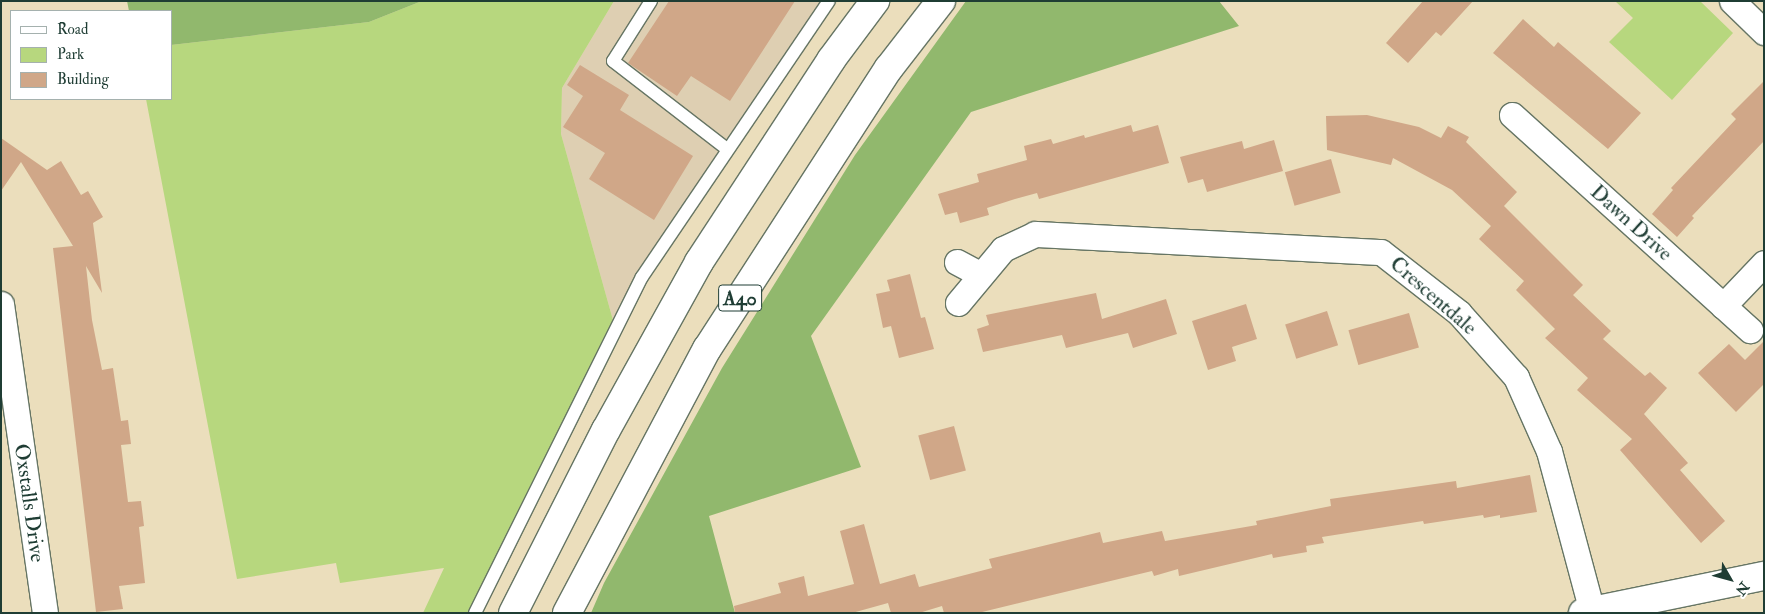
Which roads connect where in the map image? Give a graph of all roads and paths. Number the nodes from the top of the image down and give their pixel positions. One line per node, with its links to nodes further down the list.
1 (651, 1): 8 (lane)
2 (829, 1): 8 (lane)
3 (875, 1): 21 (main road, A40)
4 (941, 1): 22 (main road, A40)
5 (1732, 1): 6 (street)
6 (1764, 32)
7 (1512, 116): 14 (street, Dawn Drive)
8 (727, 150): 20 (lane)
9 (957, 262): 11 (street)
10 (1764, 263): 14 (street)
11 (981, 275): 12 (street, Crescentdale); 18 (street, Crescentdale)
12 (958, 303)
13 (1, 304): 16 (street, Oxstalls Drive)
14 (1723, 306): 15 (street, Dawn Drive)
15 (1750, 330)
16 (12, 461): 19 (street, Oxstalls Drive)
17 (1764, 576): 18 (main road)
18 (1587, 612)
19 (45, 613)
20 (475, 613)
21 (512, 613)
22 (567, 613)

